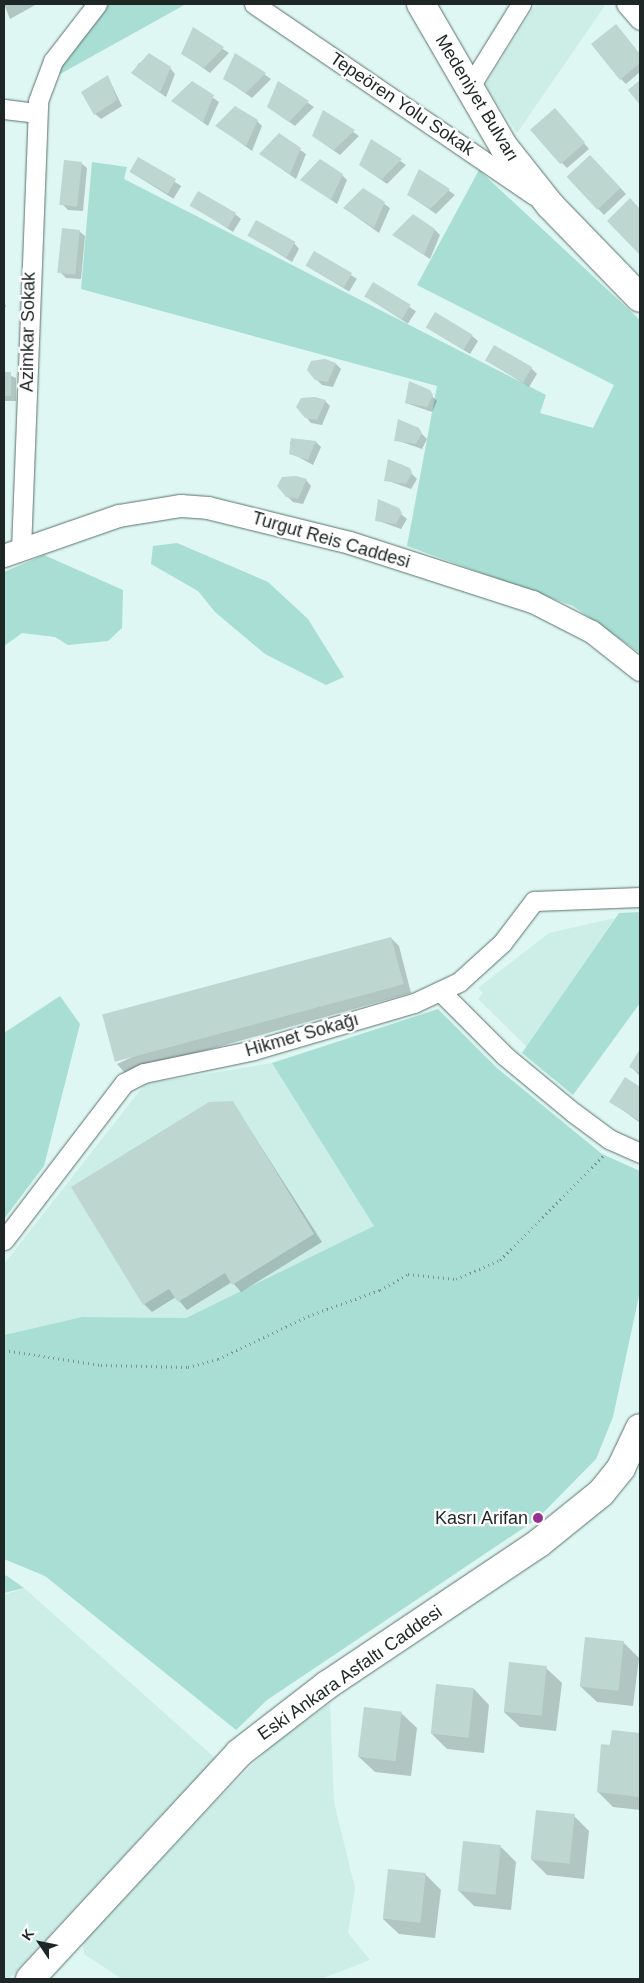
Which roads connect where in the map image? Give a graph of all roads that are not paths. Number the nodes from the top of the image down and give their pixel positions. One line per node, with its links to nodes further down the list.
1 (97, 4): 9 (street, Azimkar Sokak)
2 (254, 4): 10 (street, Tepeören Yolu Sokak)
3 (421, 4): 7 (main road, Medeniyet Bulvarı)
4 (521, 4): 7 (street)
5 (626, 4): 6 (street)
6 (640, 20)
7 (469, 88): 10 (main road, Medeniyet Bulvarı)
8 (4, 110): 9 (street)
9 (36, 113): 12 (street, Azimkar Sokak)
10 (550, 205): 11 (main road, Medeniyet Bulvarı)
11 (640, 298)
12 (12, 553): 13 (street, Turgut Reis Caddesi)
13 (640, 670)
14 (640, 897): 15 (street, Hikmet Sokağı)
15 (440, 991): 16 (street); 17 (street, Hikmet Sokağı)
16 (640, 1153)
17 (4, 1240)
18 (640, 1428): 19 (main road, Eski Ankara Asfaltı Caddesi)
19 (30, 1979)

